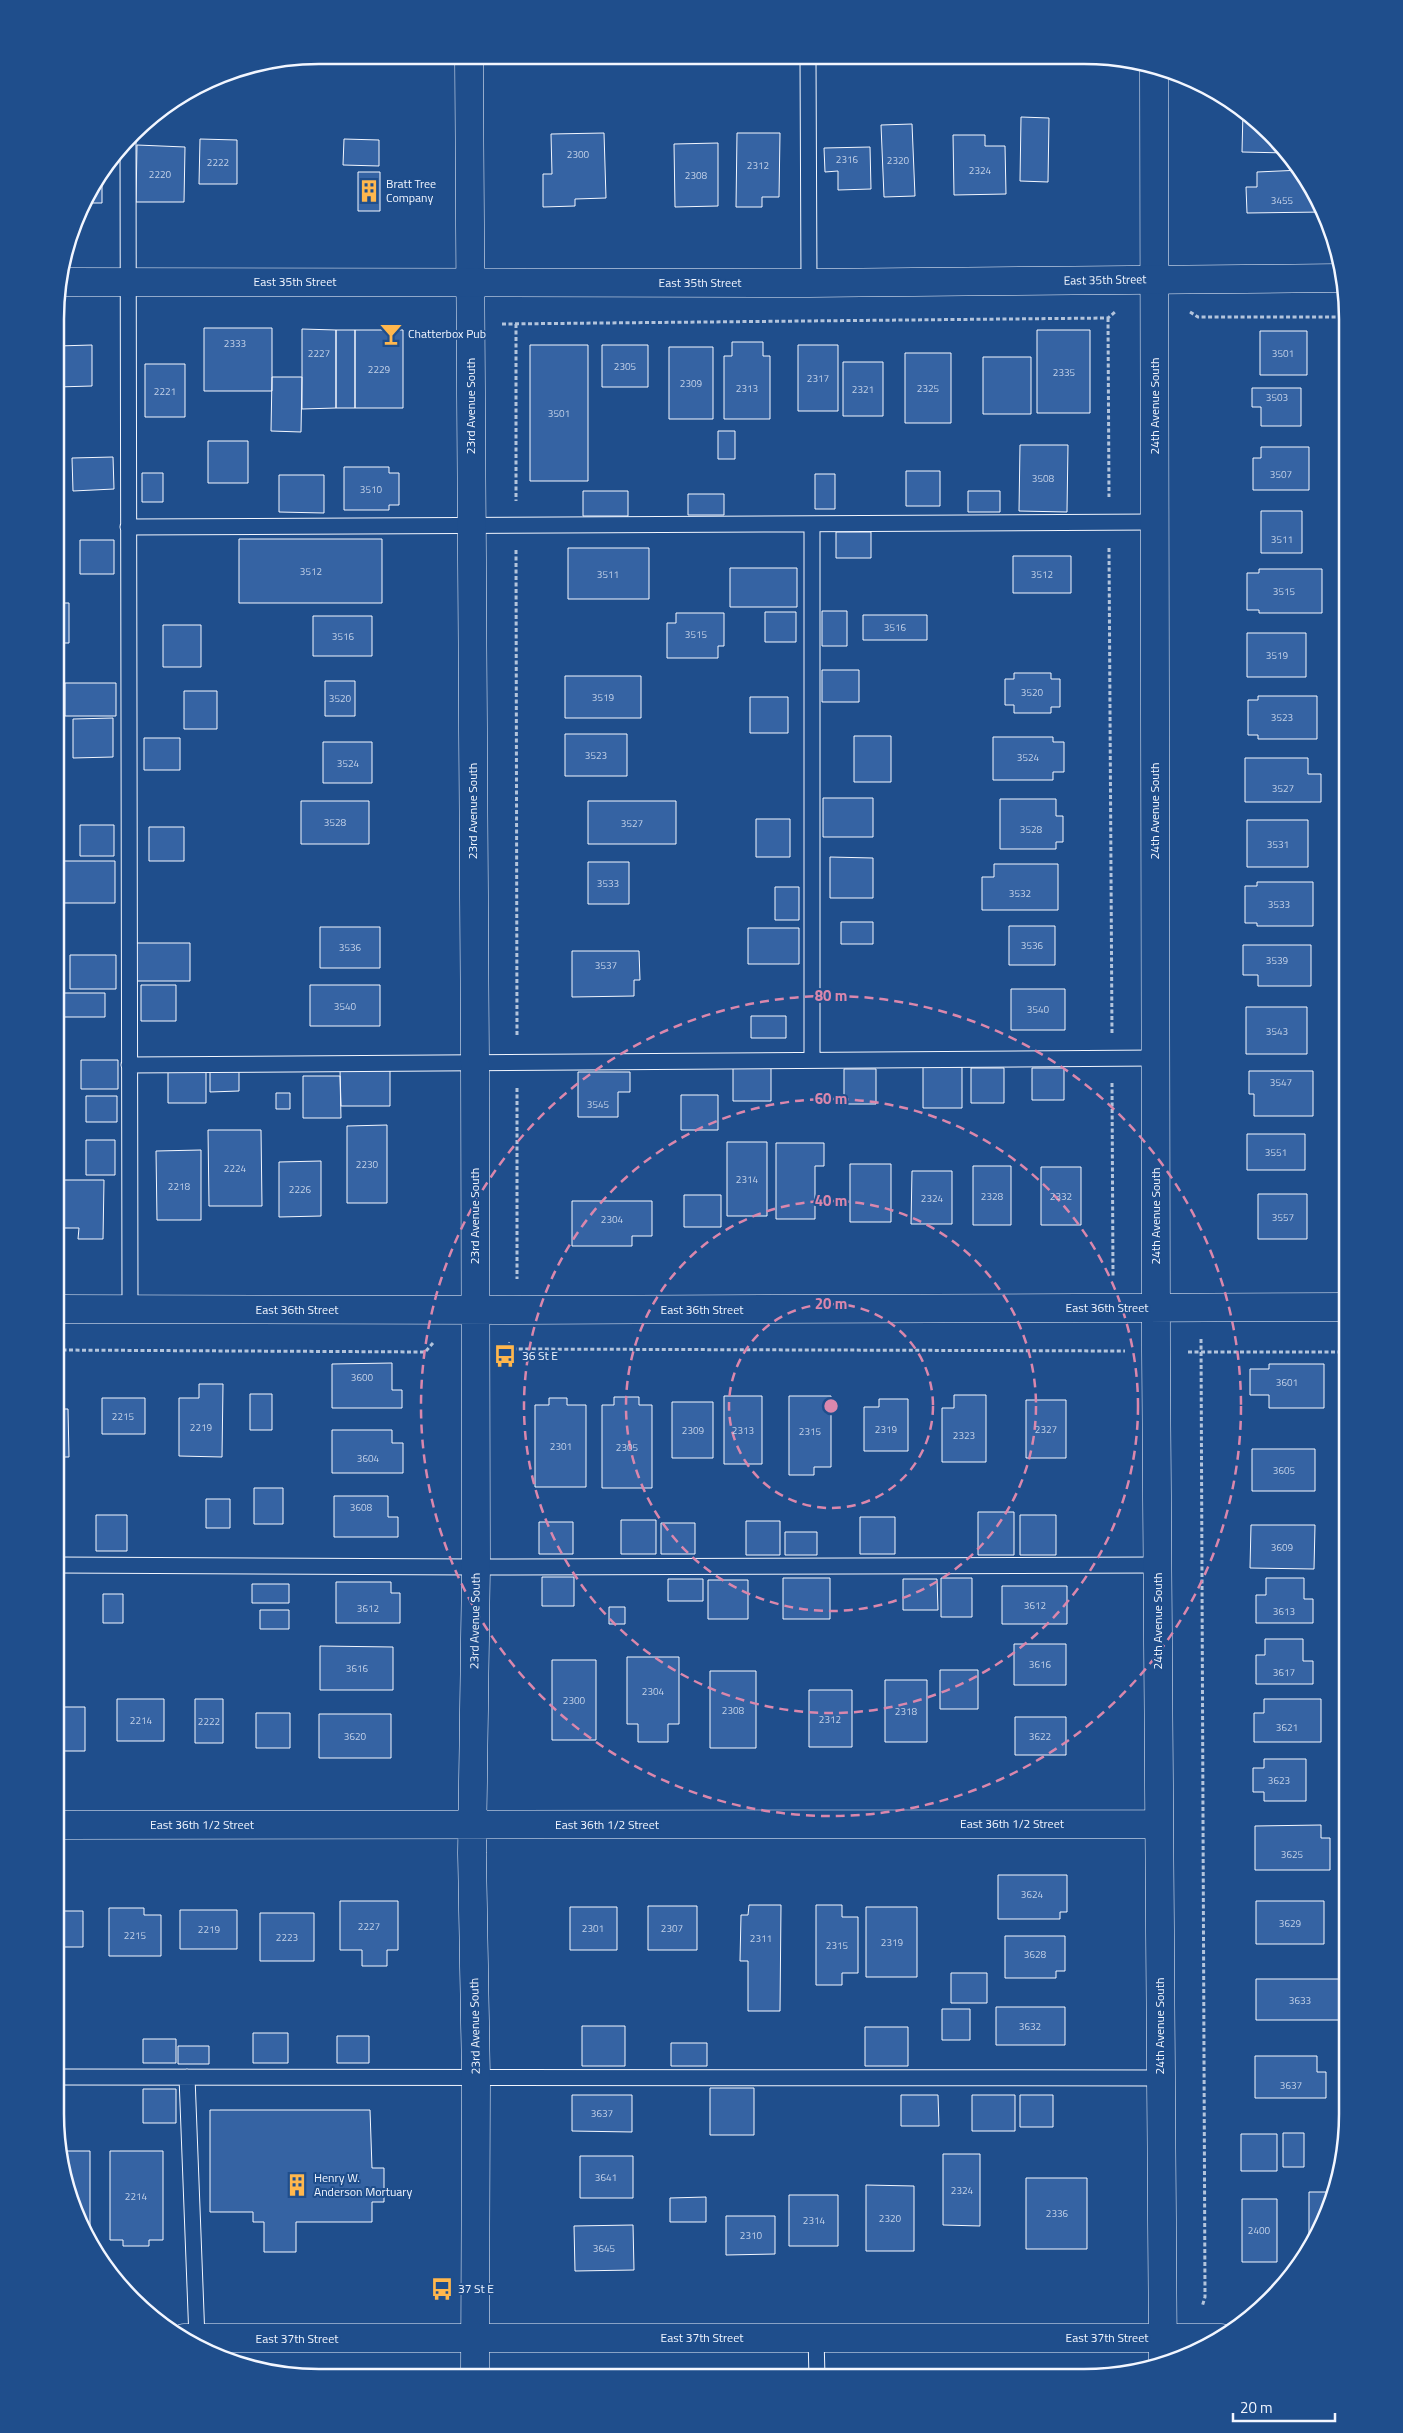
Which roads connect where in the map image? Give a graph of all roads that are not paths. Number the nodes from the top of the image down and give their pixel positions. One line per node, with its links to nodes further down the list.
1 (469, 64): 9 (street, 23rd Avenue South)
2 (808, 64): 10 (lane)
3 (1154, 73): 6 (street, 24th Avenue South)
4 (128, 150): 8 (lane)
5 (1336, 278): 6 (street, East 35th Street)
6 (1155, 279): 10 (street, East 35th Street); 11 (street, 24th Avenue South)
7 (67, 282): 8 (street, East 35th Street)
8 (128, 282): 9 (street, East 35th Street); 14 (lane)
9 (470, 282): 10 (street, East 35th Street); 13 (street, 23rd Avenue South)
10 (809, 283)
11 (1155, 522): 12 (lane); 15 (street, 24th Avenue South)
12 (812, 525): 13 (lane); 16 (lane)
13 (472, 526): 14 (lane); 17 (street, 23rd Avenue South)
14 (128, 527): 18 (lane)
15 (1156, 1058): 16 (lane); 20 (street, 24th Avenue South)
16 (812, 1060): 17 (lane)
17 (475, 1063): 18 (lane); 23 (street, 23rd Avenue South)
18 (129, 1065): 22 (lane)
19 (1339, 1307): 20 (street, East 36th Street)
20 (1156, 1308): 23 (street, East 36th Street); 25 (street, 24th Avenue South)
21 (64, 1309): 22 (street, East 36th Street)
22 (130, 1309): 23 (street, East 36th Street)
23 (476, 1310): 26 (street, 23rd Avenue South)
24 (64, 1565): 26 (lane)
25 (1158, 1565): 26 (lane); 27 (street, 24th Avenue South)
26 (476, 1568): 29 (street, 23rd Avenue South)
27 (1159, 1824): 29 (street, East 36th 1/2 Street); 33 (street, 24th Avenue South)
28 (64, 1825): 29 (street, East 36th 1/2 Street)
29 (472, 1825): 32 (street, 23rd Avenue South)
30 (64, 2077): 31 (lane)
31 (187, 2077): 32 (lane); 34 (lane)
32 (476, 2078): 33 (lane); 37 (street, 23rd Avenue South)
33 (1161, 2078): 39 (street, 24th Avenue South)
34 (190, 2334)
35 (816, 2337): 37 (street, East 37th Street); 39 (street, East 37th Street); 41 (lane)
36 (197, 2338): 37 (street, East 37th Street)
37 (475, 2338): 40 (street, 23rd Avenue South)
38 (1193, 2345): 39 (street, East 37th Street)
39 (1163, 2352)
40 (475, 2369)
41 (817, 2369)

